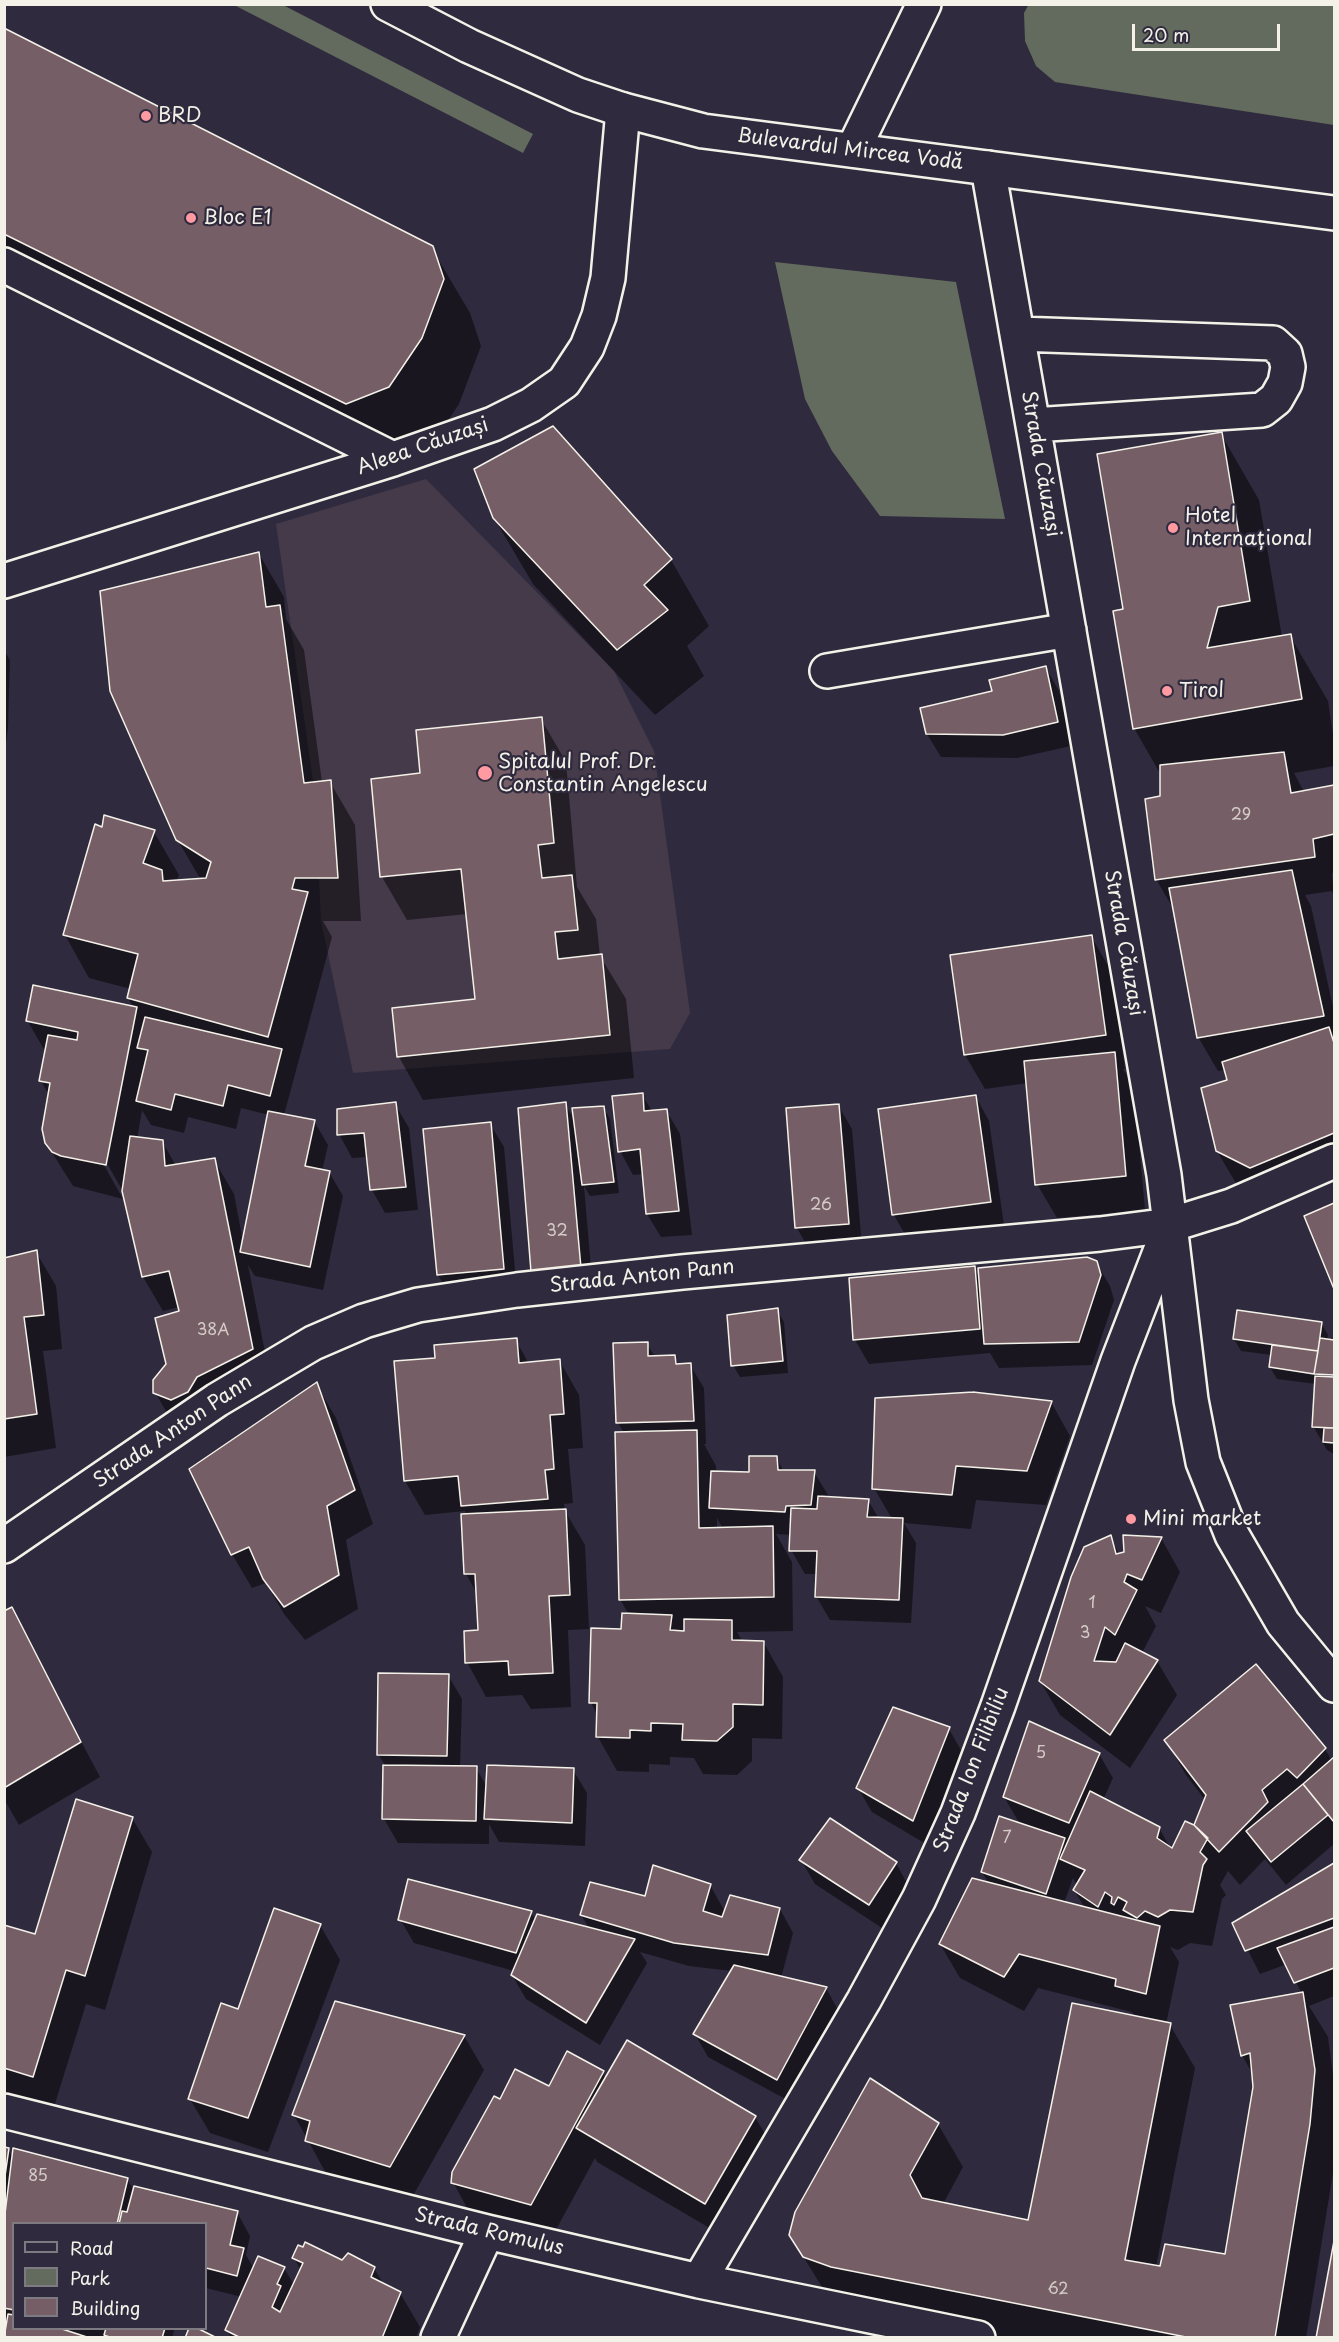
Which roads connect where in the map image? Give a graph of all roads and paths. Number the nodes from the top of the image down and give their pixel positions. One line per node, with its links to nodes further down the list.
1 (388, 4): 3 (street, Bulevardul Mircea Vodă)
2 (924, 4): 4 (street)
3 (623, 110): 4 (street, Bulevardul Mircea Vodă); 10 (street, Aleea Căuzași)
4 (853, 150): 5 (street, Bulevardul Mircea Vodă)
5 (988, 168): 6 (street, Bulevardul Mircea Vodă); 8 (street, Strada Căuzași)
6 (1335, 213)
7 (4, 265): 10 (street)
8 (1017, 334): 9 (street, Strada Căuzași); 9 (street)
9 (1033, 425): 12 (street, Strada Căuzași)
10 (393, 459): 11 (street, Aleea Căuzași)
11 (4, 581)
12 (1069, 630): 13 (street); 15 (street, Strada Căuzași)
13 (827, 671)
14 (1335, 1161): 15 (street, Strada Anton Pann)
15 (1170, 1225): 16 (street, Strada Anton Pann); 17 (street, Strada Căuzași); 20 (street, Strada Ion Filibiliu)
16 (4, 1545)
17 (1335, 1685)
18 (4, 2111): 19 (street, Strada Romulus)
19 (487, 2232): 20 (street, Strada Romulus); 21 (street)
20 (699, 2281): 22 (street, Strada Romulus)
21 (438, 2337)
22 (978, 2337)

